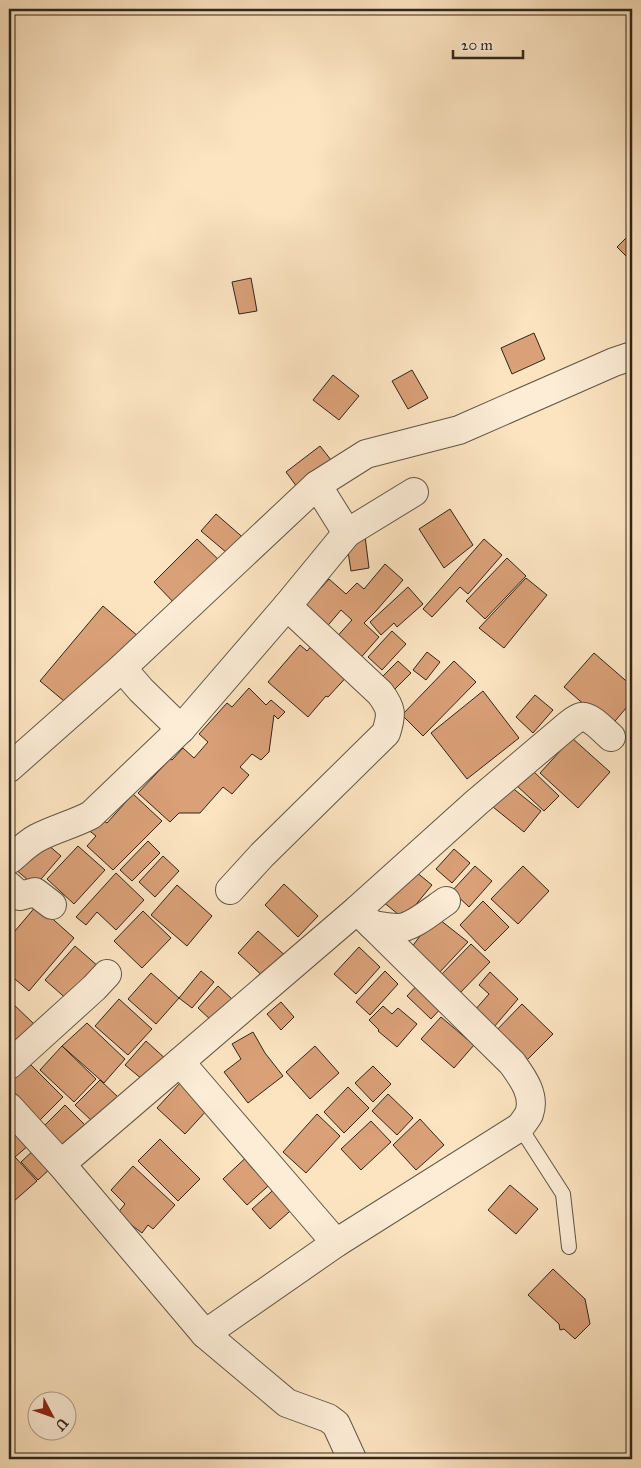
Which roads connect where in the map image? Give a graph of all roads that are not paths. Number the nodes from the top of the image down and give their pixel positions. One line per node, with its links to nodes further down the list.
1 (632, 356): 3 (street)
2 (414, 492): 4 (street)
3 (323, 495): 4 (street); 6 (street)
4 (346, 531): 5 (street)
5 (287, 606): 7 (street); 12 (street)
6 (122, 668): 7 (street); 9 (street)
7 (176, 725): 10 (street)
8 (611, 737): 15 (street)
9 (9, 768)
10 (9, 860)
11 (9, 886): 14 (street)
12 (230, 890)
13 (446, 901): 15 (street)
14 (52, 905)
15 (364, 918): 17 (street); 20 (street)
16 (107, 974): 18 (street)
17 (180, 1062): 21 (street); 22 (street)
18 (9, 1066)
19 (9, 1107): 21 (street)
20 (520, 1127): 22 (street); 23 (lane)
21 (61, 1164): 24 (street)
22 (336, 1243): 24 (street)
23 (569, 1246)
24 (205, 1334): 25 (street)
25 (352, 1459)

